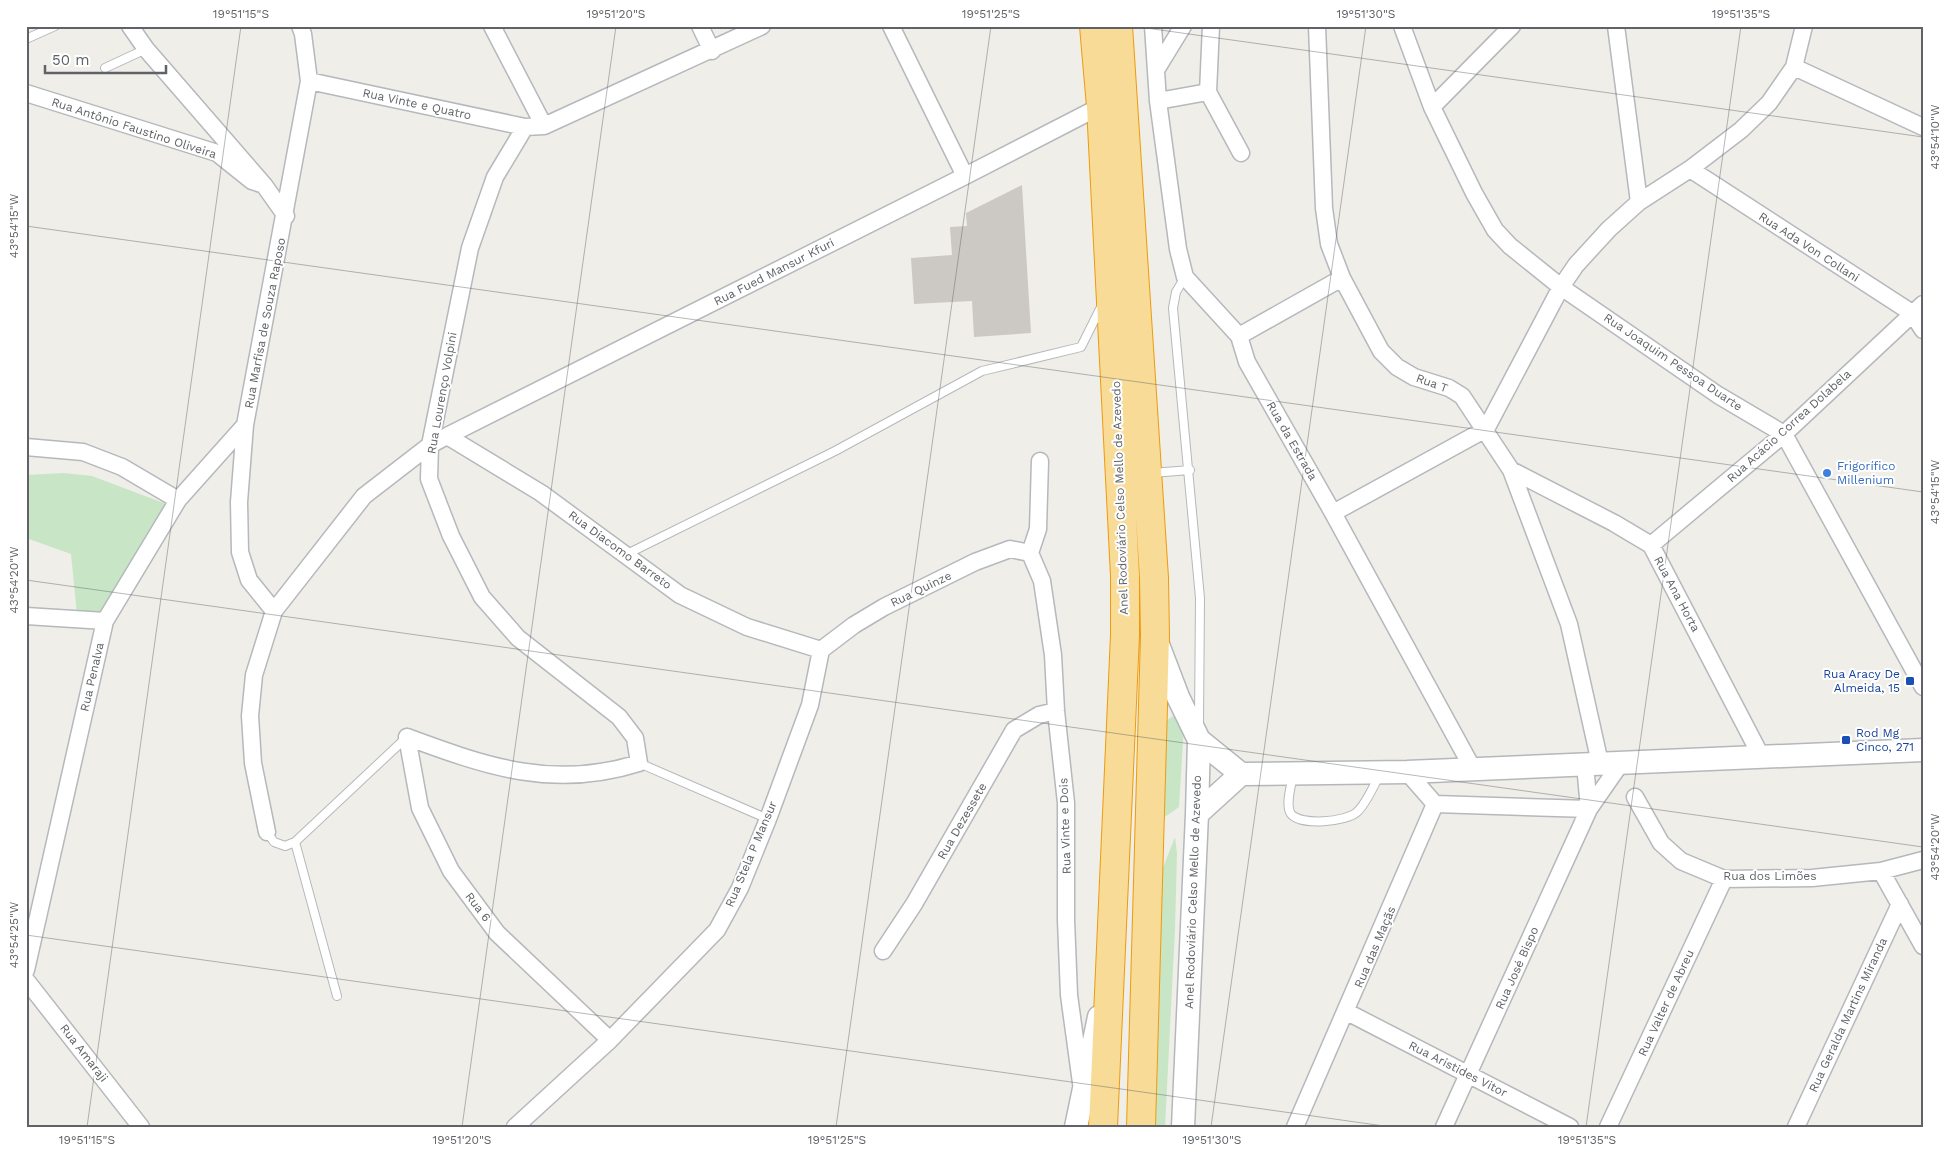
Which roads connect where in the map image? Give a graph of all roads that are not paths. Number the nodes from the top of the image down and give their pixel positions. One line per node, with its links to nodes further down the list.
1 (55, 26): 18 (lane)
2 (130, 26): 19 (street)
3 (300, 26): 24 (street, Rua Marfisa de Souza Raposo)
4 (492, 26): 30 (street)
5 (700, 26): 20 (street)
6 (762, 26): 20 (street)
7 (891, 26): 35 (street)
8 (1094, 26): 28 (highway, Anel Rodoviário Celso Mello de Azevedo)
9 (1118, 26): 55 (highway, Anel Rodoviário Celso Mello de Azevedo)
10 (1153, 26): 23 (street, Rua da Estrada)
11 (1183, 26): 23 (street)
12 (1211, 26): 25 (street)
13 (1317, 26): 40 (street, Rua T)
14 (1402, 26): 29 (street, Rua Joaquim Pessoa Duarte)
15 (1512, 26): 29 (street)
16 (1616, 26): 37 (street)
17 (1804, 26): 21 (street)
18 (26, 39)
19 (146, 49): 22 (lane); 36 (street)
20 (712, 51): 30 (street)
21 (1794, 67): 32 (street); 34 (street)
22 (105, 68)
23 (1156, 70): 27 (street, Rua da Estrada)
24 (309, 81): 31 (street, Rua Vinte e Quatro); 38 (street, Rua Marfisa de Souza Raposo)
25 (1208, 92): 27 (street); 33 (street)
26 (26, 93): 36 (street, Rua Antônio Faustino Oliveira)
27 (1158, 101): 39 (street, Rua da Estrada)
28 (1100, 106): 35 (street, Rua Fued Mansur Kfuri); 42 (highway, Anel Rodoviário Celso Mello de Azevedo)
29 (1432, 106): 41 (street, Rua Joaquim Pessoa Duarte)
30 (544, 126): 31 (street)
31 (526, 127): 50 (street, Rua Lourenço Volpini)
32 (1923, 127)
33 (1241, 154)
34 (1690, 169): 37 (street); 43 (street, Rua Ada Von Collani)
35 (965, 176): 49 (street, Rua Fued Mansur Kfuri)
36 (264, 185): 38 (street)
37 (1639, 202): 41 (street)
38 (286, 216): 46 (street, Rua Marfisa de Souza Raposo)
39 (1185, 277): 45 (street, Rua da Estrada); 53 (lane)
40 (1342, 278): 45 (street); 47 (street, Rua T)
41 (1561, 287): 47 (street); 48 (street, Rua Joaquim Pessoa Duarte)
42 (1111, 288): 60 (lane); 92 (highway, Anel Rodoviário Celso Mello de Azevedo)
43 (1918, 308): 44 (street, Rua Ada Von Collani); 48 (street, Rua Acácio Correa Dolabela)
44 (1923, 330)
45 (1239, 336): 57 (street, Rua da Estrada)
46 (245, 425): 56 (street, Rua Penalva); 61 (street, Rua Marfisa de Souza Raposo)
47 (1486, 429): 54 (street, Rua T); 57 (street)
48 (1784, 434): 58 (street, Rua Acácio Correa Dolabela); 66 (street)
49 (447, 436): 50 (street); 60 (street, Rua Diacomo Barreto)
50 (430, 445): 61 (street); 72 (street, Rua Lourenço Volpini)
51 (26, 447): 56 (street)
52 (1040, 461): 59 (street)
53 (1190, 470): 55 (lane); 69 (lane)
54 (1511, 470): 58 (street, Rua Ana Horta); 73 (street, Rua T)
55 (1148, 474): 64 (highway, Anel Rodoviário Celso Mello de Azevedo)
56 (178, 500): 63 (street, Rua Penalva)
57 (1334, 513): 74 (street, Rua da Estrada)
58 (1651, 545): 71 (street, Rua Ana Horta)
59 (1030, 553): 65 (street, Rua Quinze); 67 (street, Rua Vinte e Dois)
60 (627, 554): 65 (street, Rua Diacomo Barreto)
61 (274, 611): 84 (street)
62 (26, 616): 63 (street)
63 (105, 621): 93 (street, Rua Penalva)
64 (1155, 636): 69 (main road, Anel Rodoviário Celso Mello de Azevedo); 104 (highway, Anel Rodoviário Celso Mello de Azevedo)
65 (821, 650): 83 (street, Rua Stela P Mansur)
66 (1923, 687)
67 (1056, 711): 91 (street, Rua Dezessete); 99 (street, Rua Vinte e Dois)
68 (408, 737): 72 (street); 85 (lane); 97 (street, Rua 6)
69 (1199, 740): 77 (main road); 82 (main road, Anel Rodoviário Celso Mello de Azevedo)
70 (1923, 750): 71 (main road)
71 (1762, 758): 73 (main road)
72 (640, 763): 83 (lane)
73 (1602, 763): 74 (main road); 81 (street, Rua José Bispo); 81 (street, Rua José Bispo)
74 (1473, 770): 75 (main road)
75 (1407, 772): 76 (main road); 80 (street)
76 (1381, 773): 78 (main road); 78 (lane)
77 (1241, 774): 78 (main road); 82 (main road)
78 (1293, 774)
79 (1635, 797): 88 (street, Rua dos Limões)
80 (1435, 804): 81 (street); 96 (street, Rua das Maçãs)
81 (1589, 809): 98 (street, Rua José Bispo)
82 (1198, 814): 105 (main road, Anel Rodoviário Celso Mello de Azevedo)
83 (768, 819): 97 (street, Rua Stela P Mansur)
84 (267, 832): 85 (lane)
85 (296, 842): 95 (lane)
86 (1923, 860): 87 (street, Rua dos Limões)
87 (1881, 871): 88 (street, Rua dos Limões); 89 (street)
88 (1724, 879): 109 (street, Rua Valter de Abreu)
89 (1900, 904): 90 (street); 110 (street, Rua Geralda Martins Miranda)
90 (1923, 946)
91 (883, 951)
92 (1110, 969): 99 (main road, Anel Rodoviário Celso Mello de Azevedo); 103 (highway, Anel Rodoviário Celso Mello de Azevedo)
93 (26, 970)
94 (26, 980): 100 (street, Rua Amaraji)
95 (337, 996)
96 (1347, 1012): 98 (street, Rua Aristides Vitor); 106 (street, Rua das Maçãs)
97 (610, 1040): 101 (street, Rua Stela P Mansur)
98 (1468, 1074): 107 (street, Rua José Bispo); 108 (street, Rua Aristides Vitor)
99 (1080, 1103): 102 (main road, Anel Rodoviário Celso Mello de Azevedo)
100 (141, 1127)
101 (515, 1127)
102 (1076, 1127)
103 (1103, 1127)
104 (1141, 1127)
105 (1183, 1127)
106 (1295, 1127)
107 (1444, 1127)
108 (1570, 1127)
109 (1608, 1127)
110 (1796, 1127)

